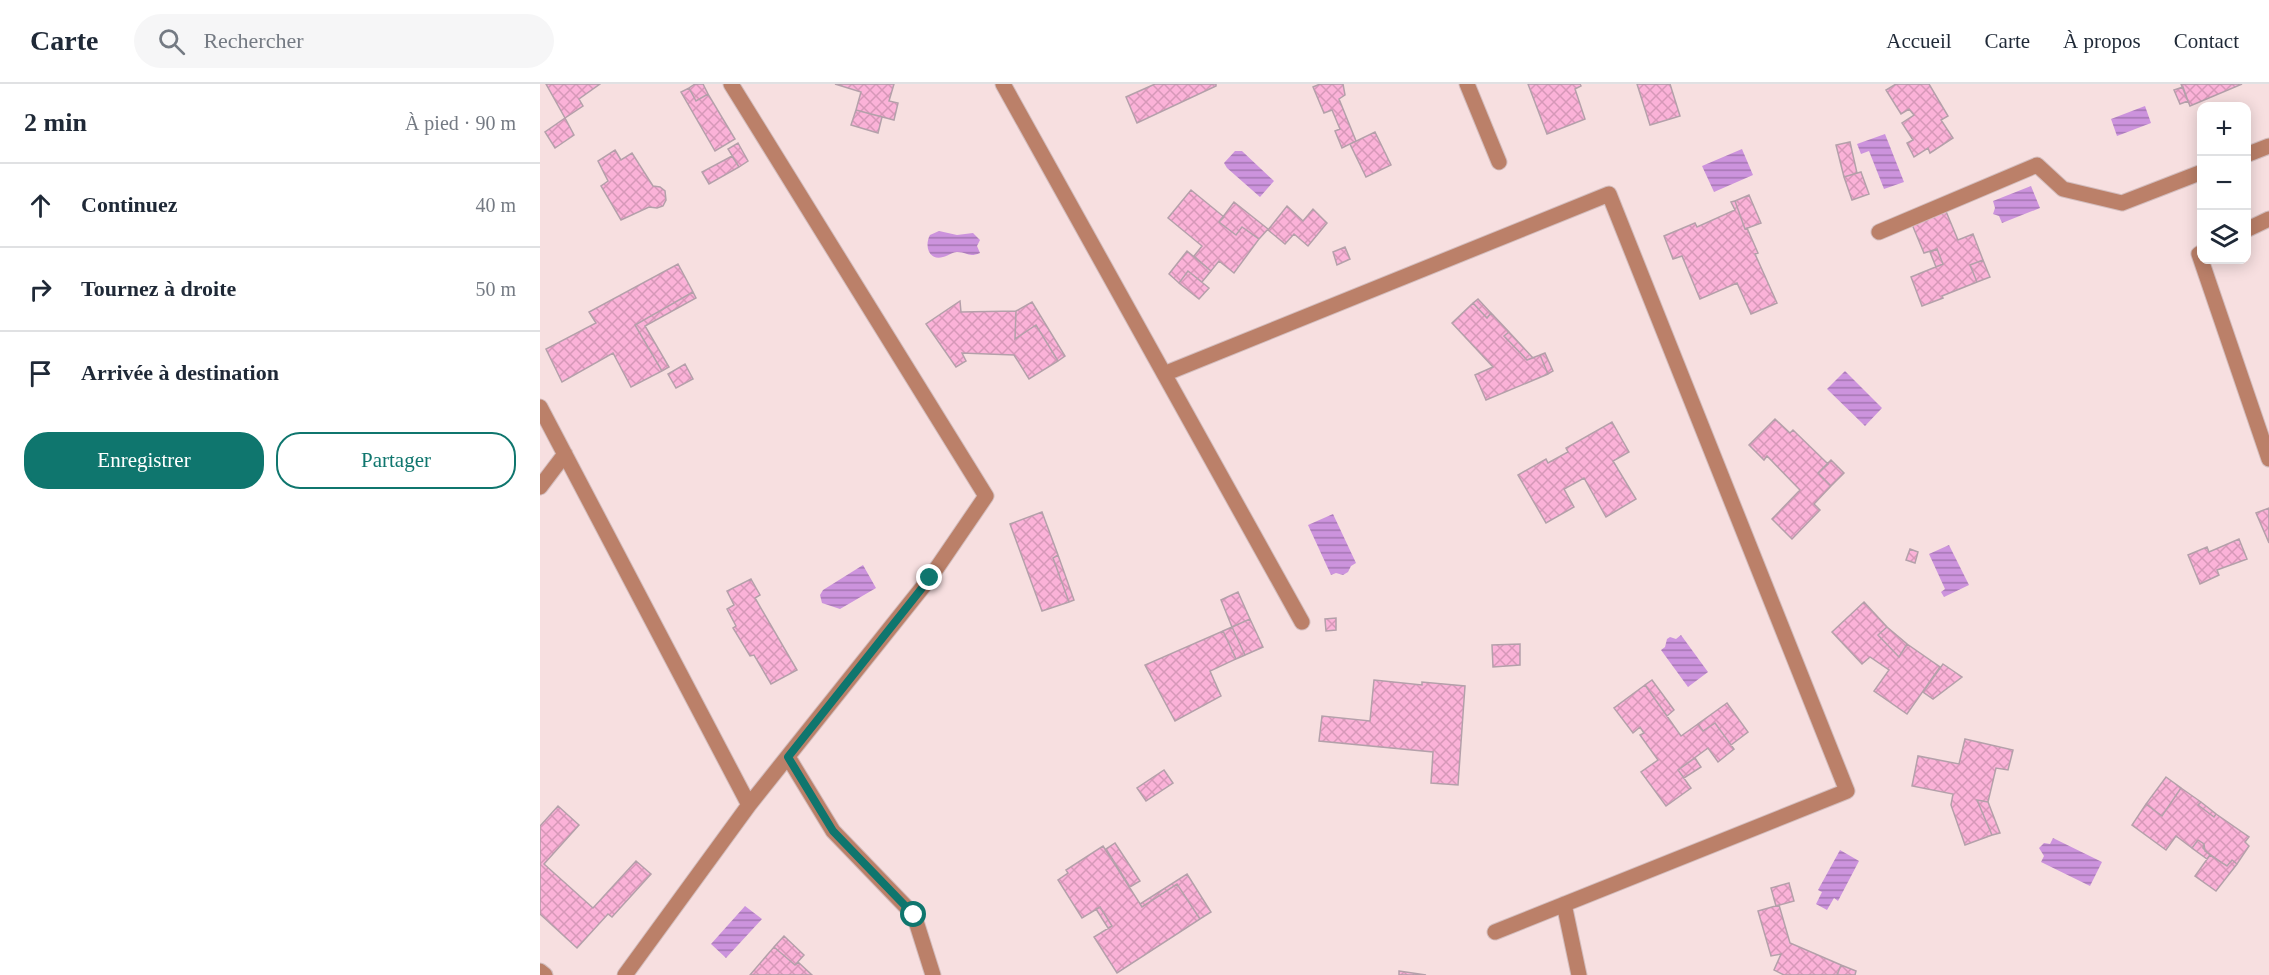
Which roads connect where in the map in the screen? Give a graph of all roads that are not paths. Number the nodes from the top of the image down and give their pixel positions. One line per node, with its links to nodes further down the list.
1 (731, 84): 18 (street)
2 (1003, 84): 12 (street)
3 (1467, 84): 6 (street)
4 (2269, 146): 5 (street)
5 (2251, 153)
6 (1499, 162)
7 (2197, 174): 10 (street)
8 (2269, 219): 9 (street)
9 (2251, 228)
10 (1879, 232)
11 (2202, 264): 15 (street)
12 (1164, 375): 17 (street); 20 (street)
13 (540, 407): 14 (street)
14 (565, 454): 16 (street); 19 (street)
15 (2269, 459)
16 (540, 487)
17 (1302, 622)
18 (788, 757): 19 (street); 25 (street)
19 (749, 805): 24 (street)
20 (1564, 904): 21 (street); 26 (street)
21 (1496, 932)
22 (540, 971): 23 (street)
23 (545, 975)
24 (625, 975)
25 (933, 975)
26 (1579, 975)

